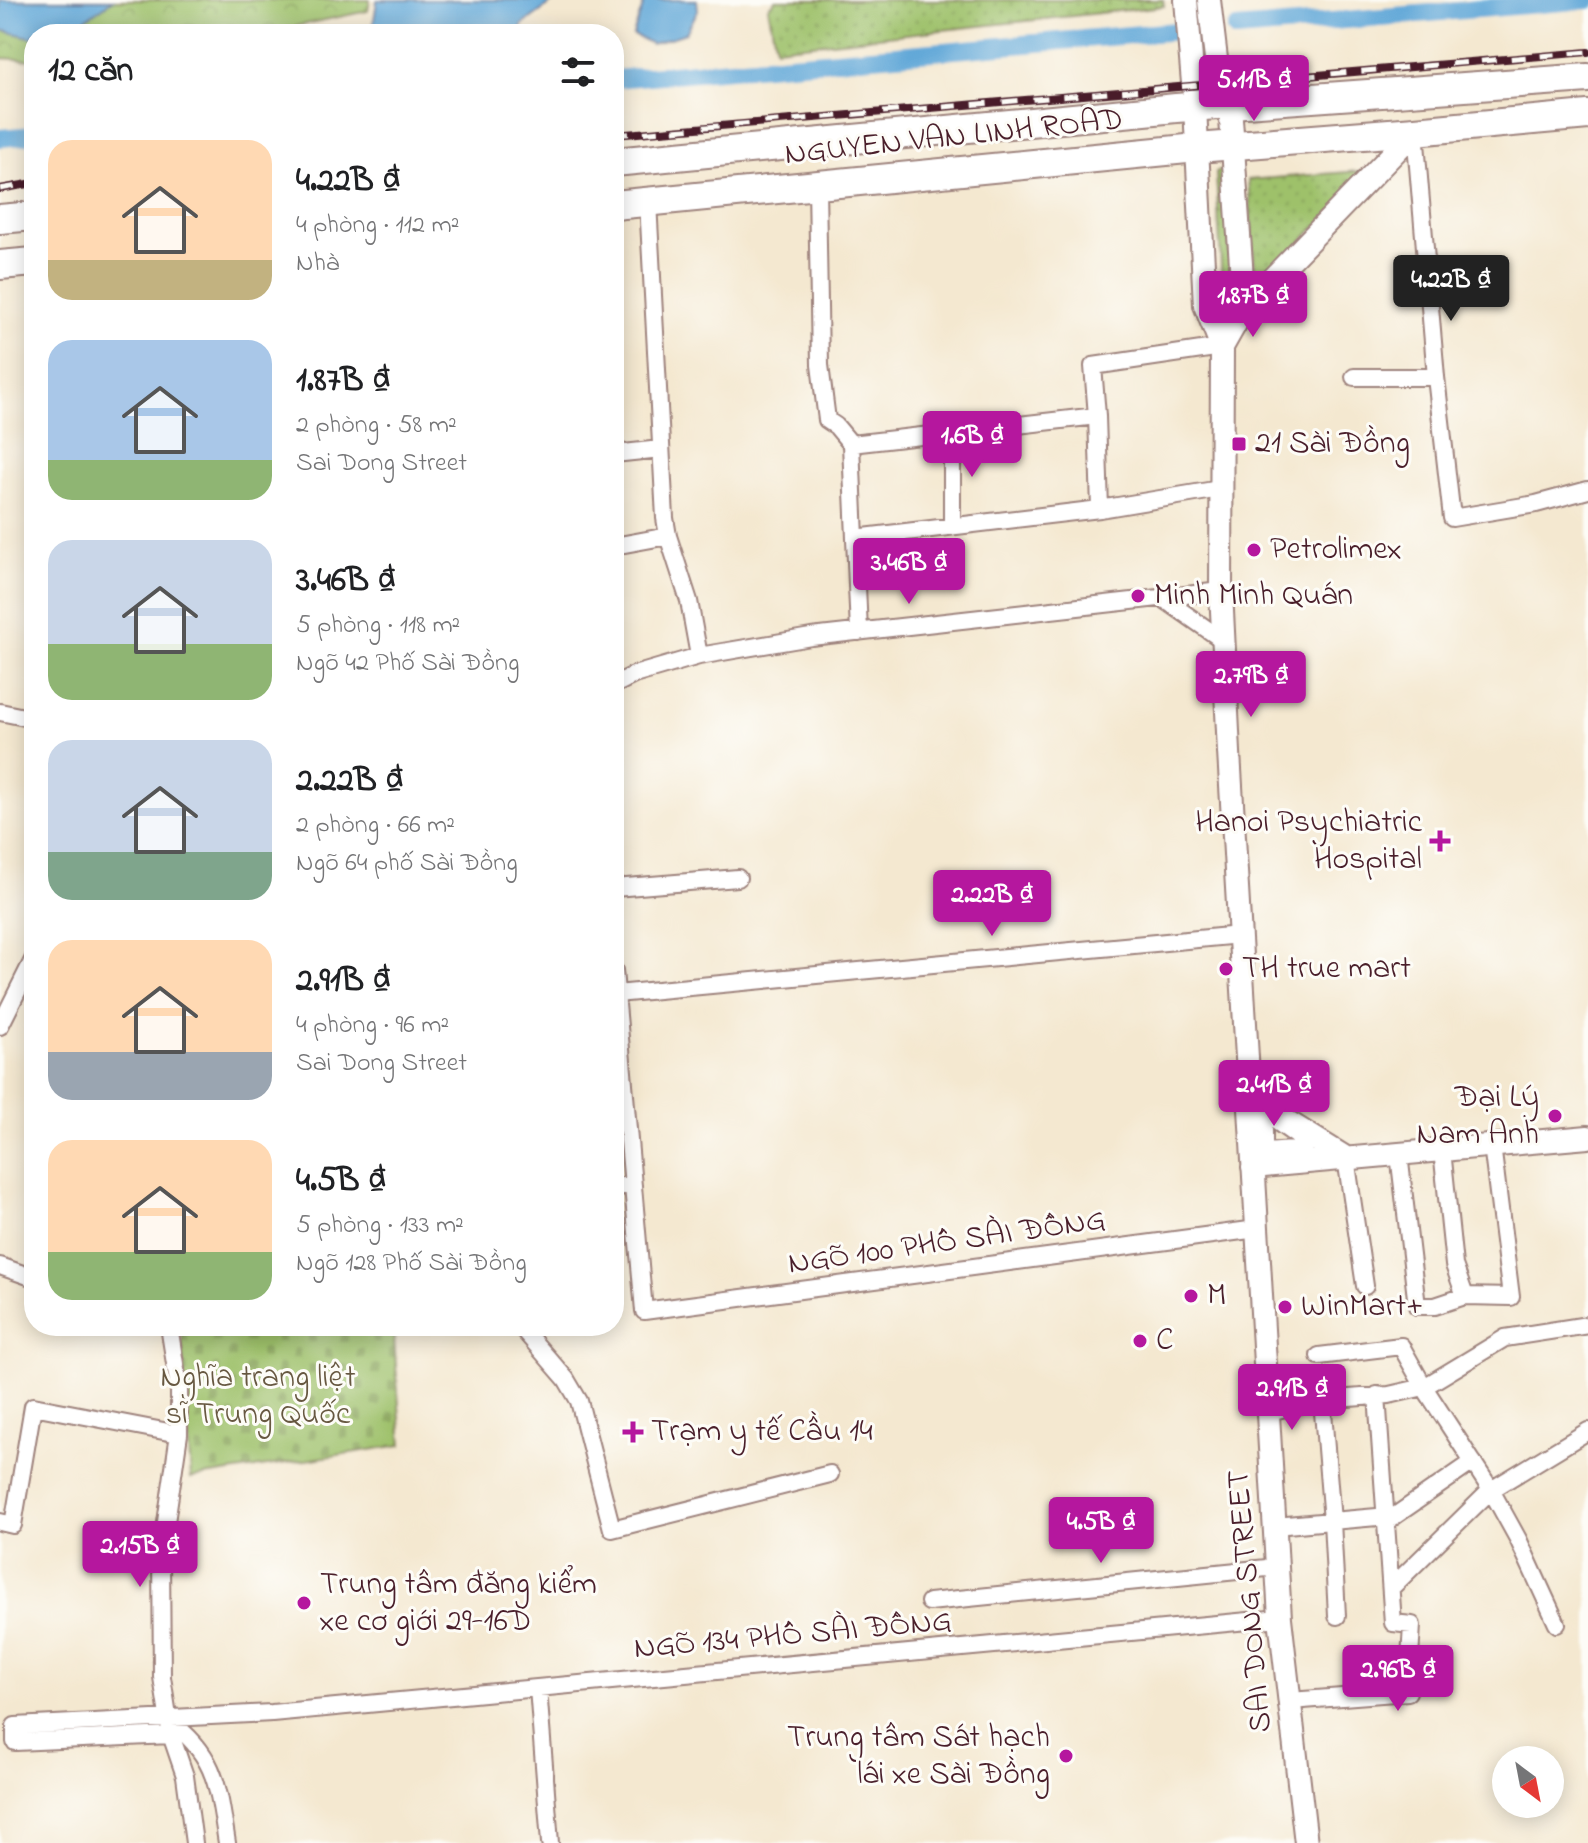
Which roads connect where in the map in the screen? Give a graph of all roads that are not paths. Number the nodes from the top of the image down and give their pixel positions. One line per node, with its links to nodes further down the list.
1 (1186, 0): 6 (street, SAI DONG STREET)
2 (1209, 0): 5 (street)
3 (1588, 78): 4 (highway, NGUYEN VAN LINH ROAD)
4 (1532, 83): 5 (highway, NGUYEN VAN LINH ROAD); 8 (highway)
5 (1230, 104): 6 (highway, NGUYEN VAN LINH ROAD); 10 (street)
6 (1195, 107): 11 (street, SAI DONG STREET); 12 (highway, NGUYEN VAN LINH ROAD)
7 (1588, 115): 8 (highway, NGUYEN VAN LINH ROAD)
8 (1533, 119): 9 (highway, NGUYEN VAN LINH ROAD)
9 (1415, 131): 10 (highway, NGUYEN VAN LINH ROAD); 20 (street, SAI DONG STREET); 23 (street)
10 (1232, 145): 11 (highway, NGUYEN VAN LINH ROAD); 20 (street)
11 (1197, 148): 13 (highway, NGUYEN VAN LINH ROAD); 21 (street, SAI DONG STREET)
12 (624, 161)
13 (817, 185): 14 (highway, NGUYEN VAN LINH ROAD); 26 (street)
14 (648, 202): 15 (highway, NGUYEN VAN LINH ROAD); 27 (street)
15 (624, 204)
16 (24, 217): 17 (highway)
17 (0, 219)
18 (24, 263): 19 (highway)
19 (0, 265)
20 (1244, 308): 21 (street, SAI DONG STREET)
21 (1222, 347): 24 (street); 29 (street, SAI DONG STREET)
22 (1354, 377): 23 (street)
23 (1436, 377): 30 (street)
24 (1097, 416): 25 (street); 31 (street)
25 (952, 431): 26 (street); 32 (street)
26 (851, 444): 34 (street)
27 (661, 449): 28 (street); 33 (street)
28 (624, 453)
29 (1220, 489): 31 (street); 36 (street, SAI DONG STREET)
30 (1588, 490)
31 (1100, 509): 32 (street)
32 (952, 527): 34 (street)
33 (668, 536): 35 (street); 40 (street)
34 (855, 538): 38 (street)
35 (624, 544)
36 (1221, 591): 37 (street); 39 (street, SAI DONG STREET)
37 (1161, 597): 38 (street); 39 (street)
38 (859, 632): 40 (street)
39 (1224, 641): 46 (street, SAI DONG STREET)
40 (699, 656): 41 (street)
41 (624, 680)
42 (0, 712): 43 (street)
43 (24, 717)
44 (738, 878): 45 (street)
45 (624, 887)
46 (1240, 935): 48 (street); 51 (street, SAI DONG STREET)
47 (24, 978): 49 (street)
48 (624, 993)
49 (0, 1026)
50 (624, 1084): 58 (street)
51 (1249, 1092): 56 (street); 57 (street, SAI DONG STREET)
52 (1588, 1137): 53 (street)
53 (1492, 1145): 54 (street); 64 (street)
54 (1442, 1150): 55 (street); 64 (street)
55 (1399, 1154): 56 (street); 64 (street)
56 (1346, 1158): 57 (street); 63 (street)
57 (1261, 1160): 60 (street, SAI DONG STREET)
58 (633, 1185): 59 (street); 60 (street, NGÕ 100 PHỐ SÀI ĐỒNG)
59 (624, 1186)
60 (1257, 1229): 72 (street, SAI DONG STREET)
61 (0, 1266): 62 (street)
62 (24, 1274)
63 (1365, 1286)
64 (1465, 1296)
65 (1588, 1325): 69 (street)
66 (171, 1336): 74 (street)
67 (529, 1336): 76 (street)
68 (1319, 1356): 69 (street)
69 (1424, 1387): 70 (street); 75 (street)
70 (1377, 1395): 71 (street); 80 (street)
71 (1322, 1400): 72 (street); 78 (street)
72 (1268, 1412): 81 (street, SAI DONG STREET)
73 (1588, 1431): 77 (street)
74 (179, 1434): 79 (street); 90 (street)
75 (1473, 1462): 77 (street); 80 (street)
76 (830, 1474)
77 (1491, 1490): 83 (street); 87 (street)
78 (1332, 1521): 80 (street); 81 (street); 85 (street)
79 (0, 1522)
80 (1386, 1522): 83 (street)
81 (1275, 1526): 82 (street, SAI DONG STREET)
82 (1277, 1567): 84 (street); 86 (street, SAI DONG STREET)
83 (1391, 1588): 89 (street)
84 (929, 1602)
85 (1337, 1616)
86 (1280, 1618): 88 (street, NGÕ 134 PHỐ SÀI ĐỒNG); 89 (street, SAI DONG STREET)
87 (1557, 1624)
88 (538, 1688): 90 (street, NGÕ 134 PHỐ SÀI ĐỒNG); 93 (street)
89 (1290, 1701): 94 (street, SAI DONG STREET)
90 (170, 1728): 90 (street); 91 (street); 92 (street)
91 (194, 1843)
92 (227, 1843)
93 (550, 1843)
94 (1306, 1843)

